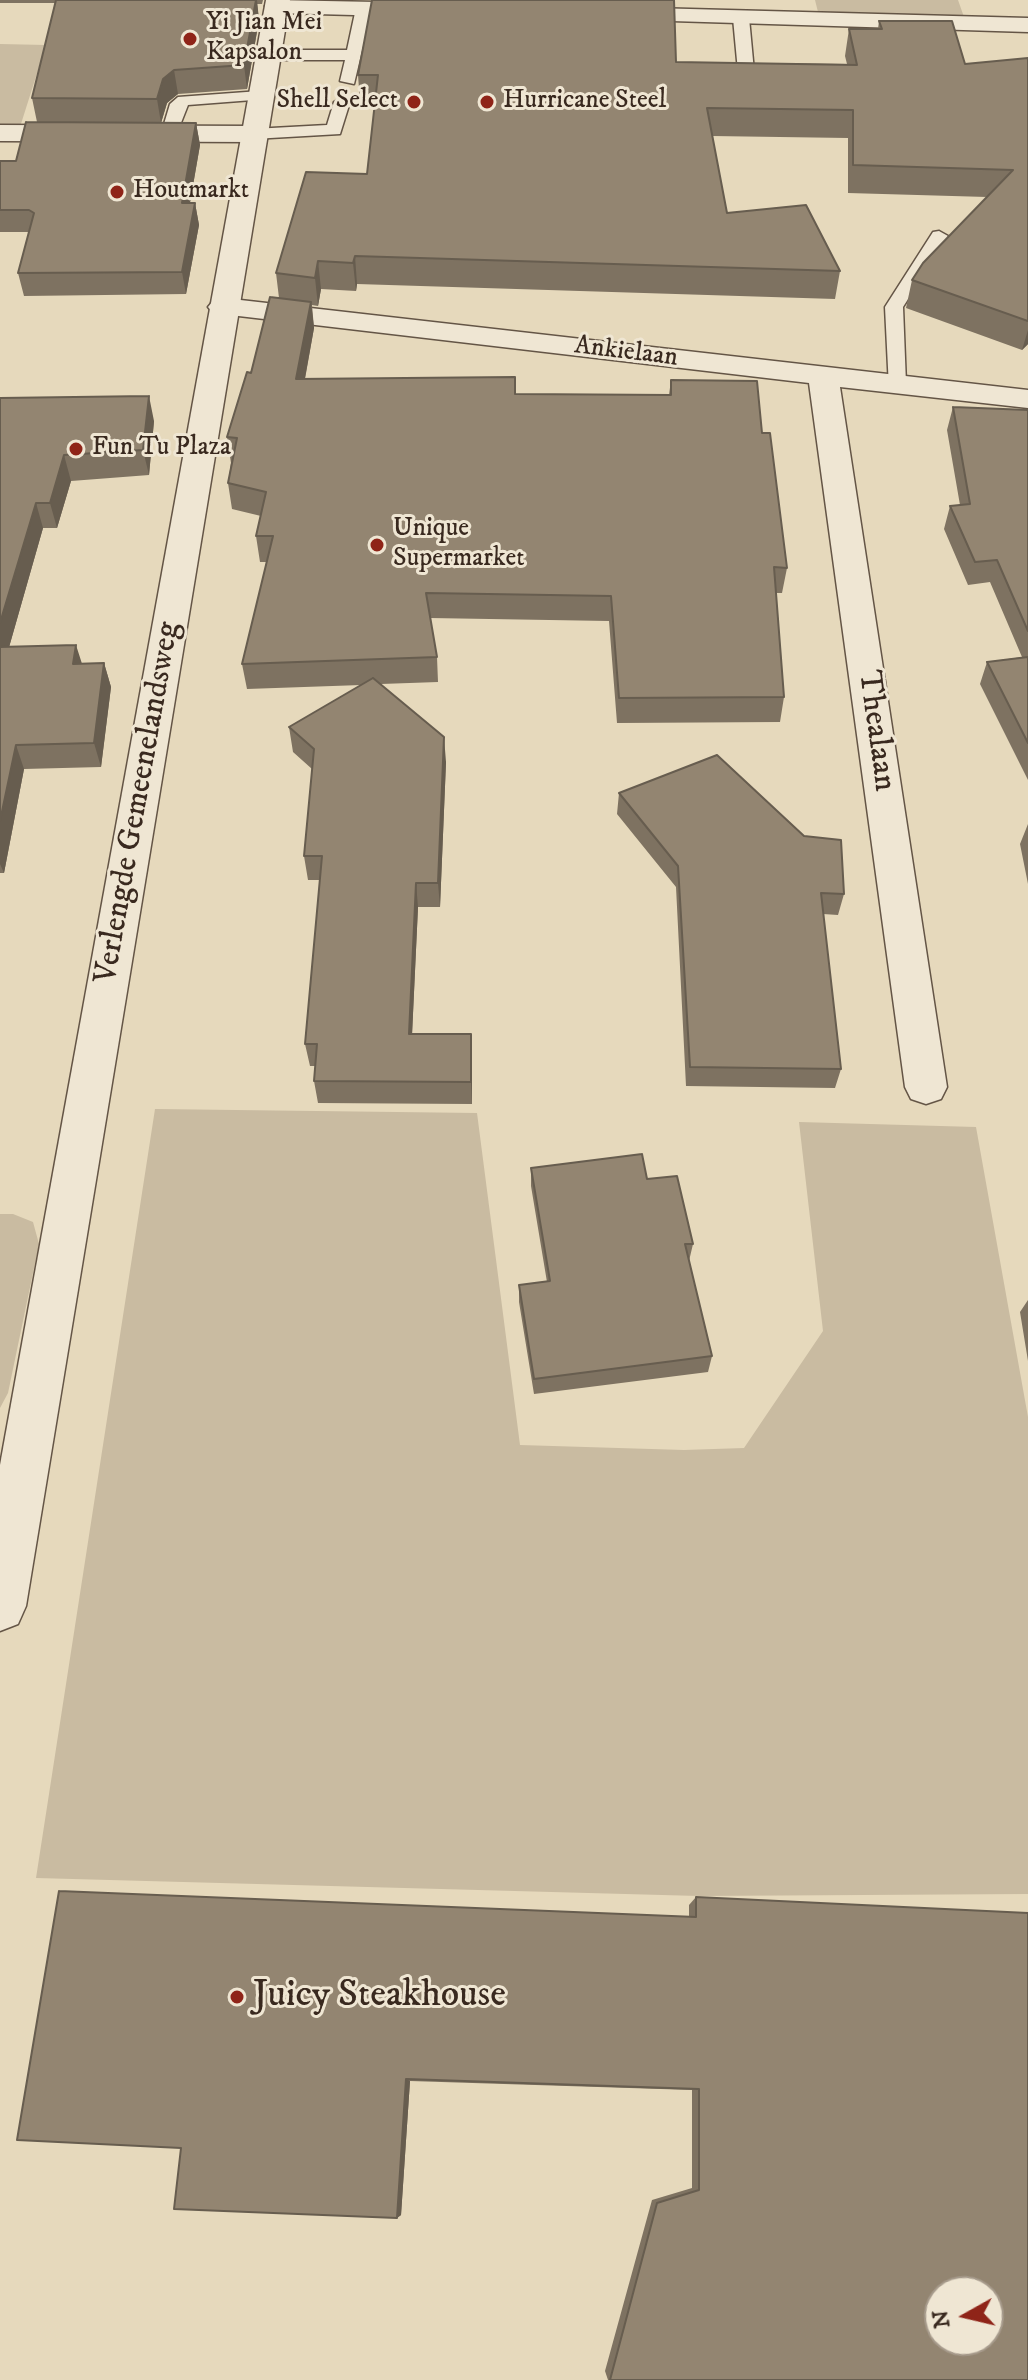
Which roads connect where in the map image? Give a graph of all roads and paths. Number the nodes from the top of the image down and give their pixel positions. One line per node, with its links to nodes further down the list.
1 (272, 8): 2 (street); 7 (street, Verlengde Gemeenelandsweg)
2 (364, 8): 3 (street); 8 (lane)
3 (458, 11)
4 (584, 14): 5 (street)
5 (741, 18): 6 (street); 10 (lane)
6 (1028, 25)
7 (268, 55): 8 (lane); 11 (street, Verlengde Gemeenelandsweg)
8 (354, 55): 9 (lane)
9 (348, 81)
10 (747, 82)
11 (260, 96): 14 (lane); 15 (street, Verlengde Gemeenelandsweg)
12 (342, 102): 15 (lane)
13 (0, 133): 14 (street)
14 (169, 134): 15 (street)
15 (253, 134): 17 (street, Verlengde Gemeenelandsweg)
16 (939, 236): 19 (lane)
17 (223, 307): 18 (street, Ankielaan); 22 (street, Verlengde Gemeenelandsweg)
18 (823, 376): 19 (street, Ankielaan); 21 (street, Thealaan)
19 (896, 384): 20 (street, Ankielaan)
20 (1028, 399)
21 (926, 1087)
22 (14, 1465): 23 (street, Verlengde Gemeenelandsweg)
23 (0, 1606)

